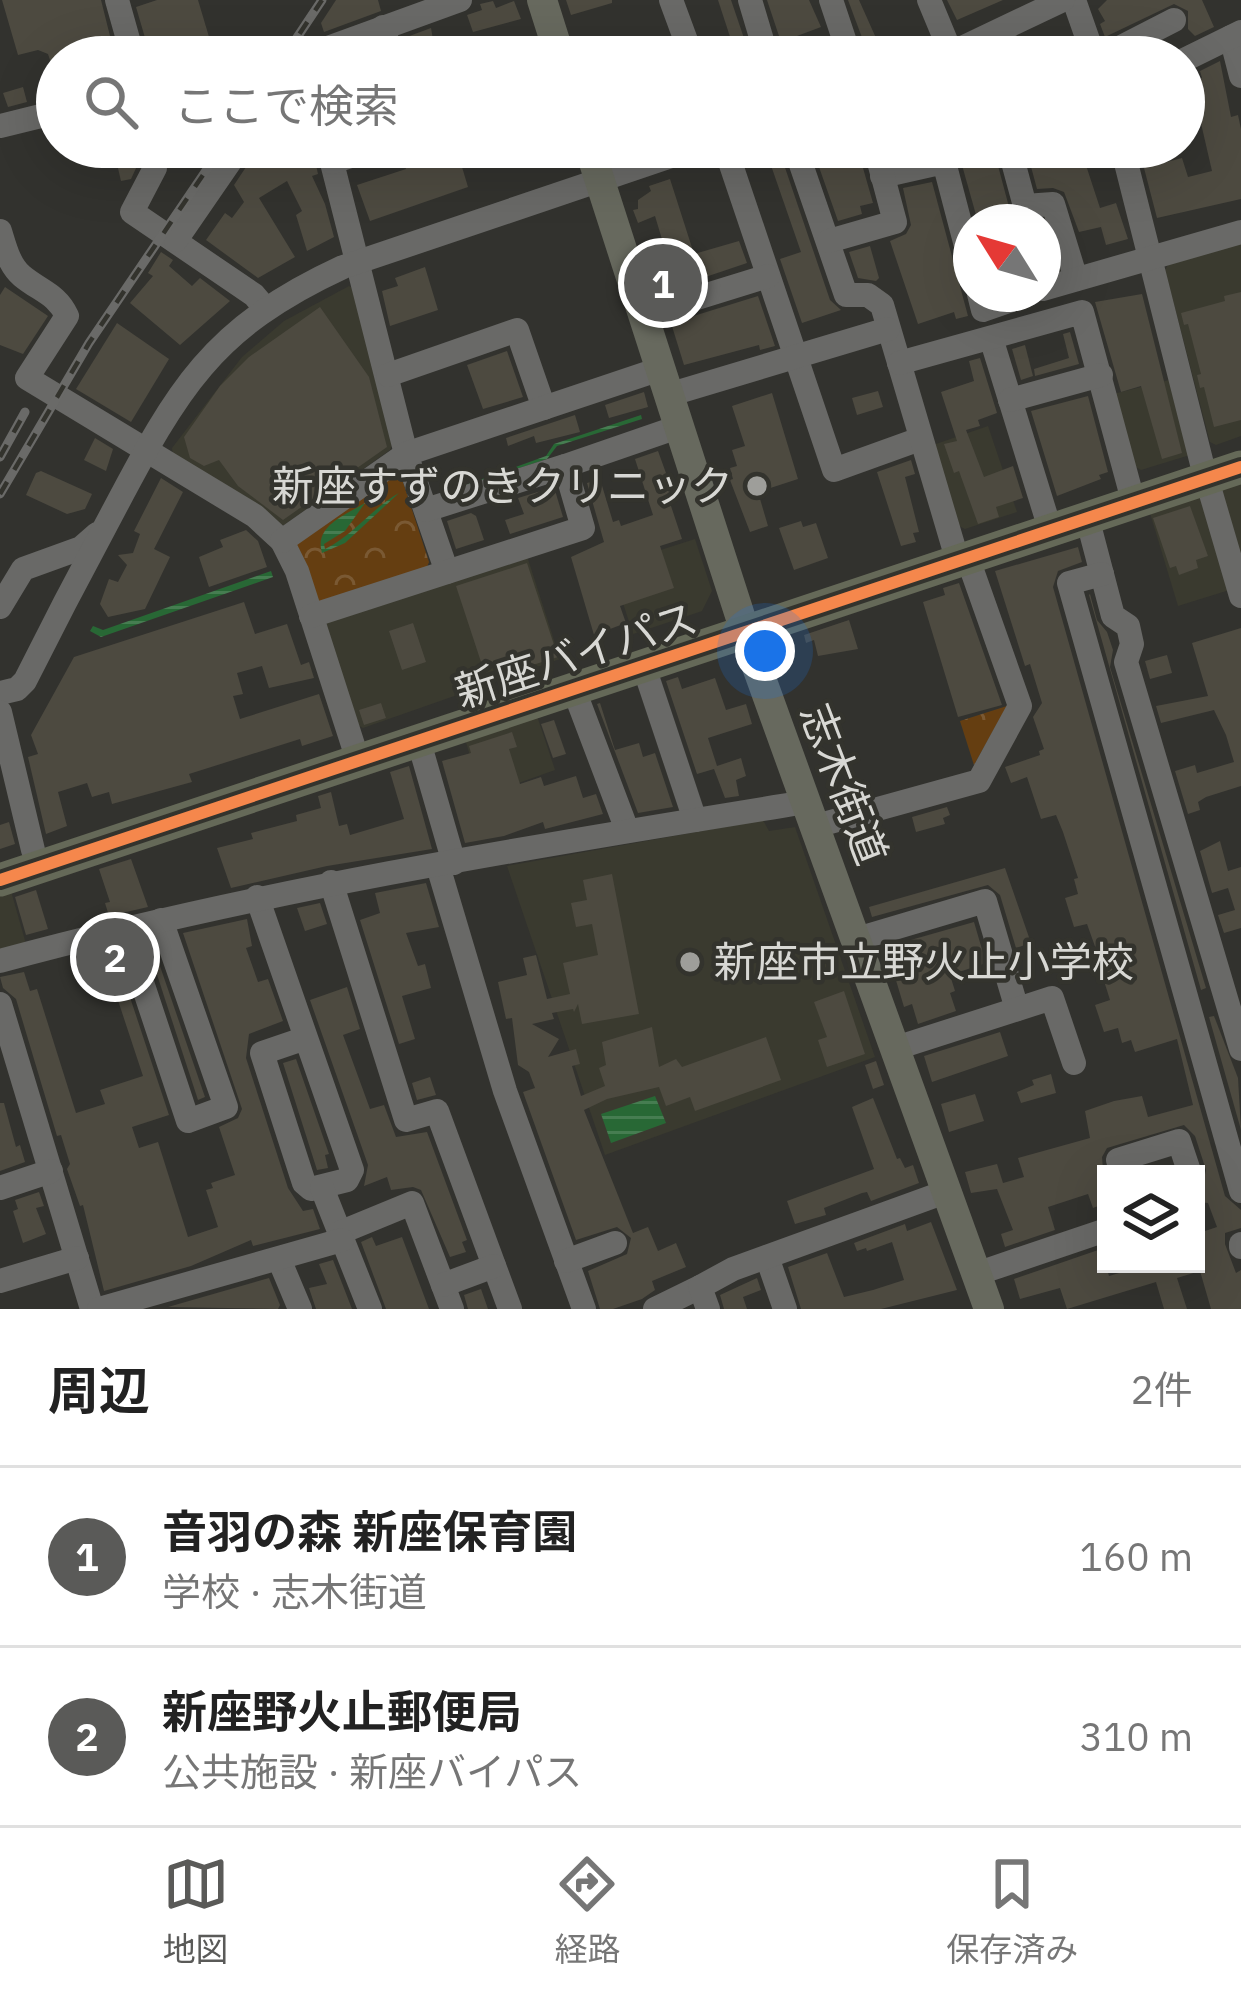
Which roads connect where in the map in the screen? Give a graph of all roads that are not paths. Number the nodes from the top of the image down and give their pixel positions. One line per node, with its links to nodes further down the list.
1 (117, 0): 13 (street)
2 (460, 0): 11 (street)
3 (542, 0): 16 (main road)
4 (671, 0): 17 (street)
5 (750, 0): 18 (street)
6 (831, 0): 19 (street)
7 (929, 0): 20 (street)
8 (1063, 0): 21 (street)
9 (1074, 0): 22 (street)
10 (1170, 10): 23 (street)
11 (383, 27): 14 (street); 15 (street)
12 (1236, 34): 24 (street); 25 (street)
13 (127, 36)
14 (359, 36)
15 (386, 36)
16 (553, 36)
17 (684, 36)
18 (761, 36)
19 (843, 36)
20 (941, 36)
21 (1003, 36)
22 (1089, 36)
23 (1130, 36)
24 (1205, 49)
25 (1241, 76)
26 (36, 117): 27 (street)
27 (0, 126)
28 (155, 168): 45 (street)
29 (226, 168): 45 (street)
30 (333, 168): 48 (street)
31 (596, 168): 41 (main road, 志木街道)
32 (633, 168): 41 (street)
33 (732, 168): 49 (street)
34 (803, 168): 46 (street)
35 (880, 168): 40 (street)
36 (917, 168): 40 (street)
37 (946, 168): 42 (street)
38 (1015, 168): 50 (street)
39 (1127, 168): 47 (street)
40 (882, 176): 46 (street)
41 (599, 179): 48 (street); 53 (main road, 志木街道)
42 (955, 204)
43 (0, 231): 65 (street)
44 (1241, 232): 47 (street)
45 (176, 240): 52 (street)
46 (829, 241): 54 (street)
47 (1151, 260): 50 (street); 70 (street)
48 (357, 262): 52 (street); 58 (street)
49 (768, 276): 53 (street); 56 (street)
50 (1076, 279): 51 (street)
51 (1061, 284)
52 (266, 308): 65 (street)
53 (642, 315): 60 (main road, 志木街道)
54 (888, 329): 56 (street); 57 (street)
55 (991, 338): 57 (street); 59 (street); 61 (street)
56 (796, 356): 60 (street); 64 (street)
57 (899, 363): 64 (street)
58 (388, 375): 62 (street); 67 (street)
59 (1101, 375): 61 (street); 71 (street)
60 (664, 382): 62 (street); 63 (main road, 志木街道)
61 (1010, 400): 73 (street)
62 (544, 408): 67 (street)
63 (678, 427): 68 (street); 85 (main road, 志木街道)
64 (920, 440): 77 (street)
65 (144, 448): 75 (street); 76 (street)
66 (1241, 450): 70 (highway, 新座バイパス)
67 (406, 454): 72 (street); 76 (street)
68 (565, 466): 72 (street); 79 (street)
69 (1241, 467): 70 (highway, 新座バイパス)
70 (1205, 472): 71 (highway, 新座バイパス); 82 (street)
71 (1132, 496): 73 (highway, 新座バイパス); 74 (highway, 新座バイパス)
72 (426, 510): 79 (street)
73 (1046, 516): 77 (highway, 新座バイパス)
74 (1088, 521): 77 (highway, 新座バイパス); 80 (street)
75 (107, 524): 78 (street); 81 (street)
76 (282, 541): 84 (street)
77 (960, 552): 85 (highway, 新座バイパス); 92 (street)
78 (50, 560): 81 (street); 83 (street)
79 (448, 572): 84 (street)
80 (1102, 574): 105 (street); 107 (street)
81 (70, 589): 88 (street)
82 (1241, 596)
83 (0, 608)
84 (311, 616): 91 (street)
85 (742, 624): 86 (highway, 新座バイパス); 91 (highway, 新座バイパス); 92 (main road, 志木街道)
86 (644, 667): 87 (highway, 新座バイパス); 93 (street)
87 (574, 690): 90 (highway, 新座バイパス); 94 (street)
88 (0, 693)
89 (0, 712): 95 (street)
90 (418, 742): 97 (street); 98 (highway, 新座バイパス)
91 (353, 745): 95 (highway, 新座バイパス)
92 (811, 814): 93 (street); 103 (main road, 志木街道)
93 (695, 820): 94 (street)
94 (626, 830): 97 (street)
95 (33, 850): 96 (highway, 新座バイパス)
96 (0, 862)
97 (446, 864): 99 (street); 126 (street)
98 (0, 880)
99 (331, 882): 100 (street); 127 (street)
100 (257, 897): 101 (street); 109 (street)
101 (161, 920): 102 (street); 102 (street)
102 (124, 928): 104 (street)
103 (857, 939): 108 (street); 110 (main road, 志木街道)
104 (0, 961)
105 (1226, 994): 107 (street); 111 (street)
106 (0, 1004): 115 (street)
107 (1190, 1005): 119 (street)
108 (1017, 1009): 110 (street); 112 (street)
109 (306, 1039): 117 (street); 117 (street)
110 (896, 1048): 118 (main road, 志木街道)
111 (1241, 1049)
112 (1074, 1063)
113 (1119, 1165): 114 (street)
114 (1187, 1165)
115 (51, 1171): 116 (street); 123 (street)
116 (0, 1188)
117 (322, 1188): 121 (street)
118 (947, 1191): 124 (street); 128 (main road, 志木街道)
119 (1241, 1191)
120 (1097, 1233): 128 (street)
121 (340, 1237): 125 (street); 130 (street); 135 (street)
122 (615, 1243): 126 (street)
123 (77, 1258): 129 (street); 133 (street)
124 (767, 1258): 131 (street); 139 (street)
125 (279, 1259): 132 (street); 134 (street)
126 (566, 1261): 137 (street)
127 (494, 1266): 130 (street); 136 (street)
128 (976, 1274): 140 (main road, 志木街道)
129 (0, 1281)
130 (447, 1297)
131 (704, 1298): 138 (street)
132 (139, 1303): 133 (street)
133 (96, 1309)
134 (300, 1309)
135 (370, 1309)
136 (510, 1309)
137 (584, 1309)
138 (656, 1309)
139 (785, 1309)
140 (989, 1309)

